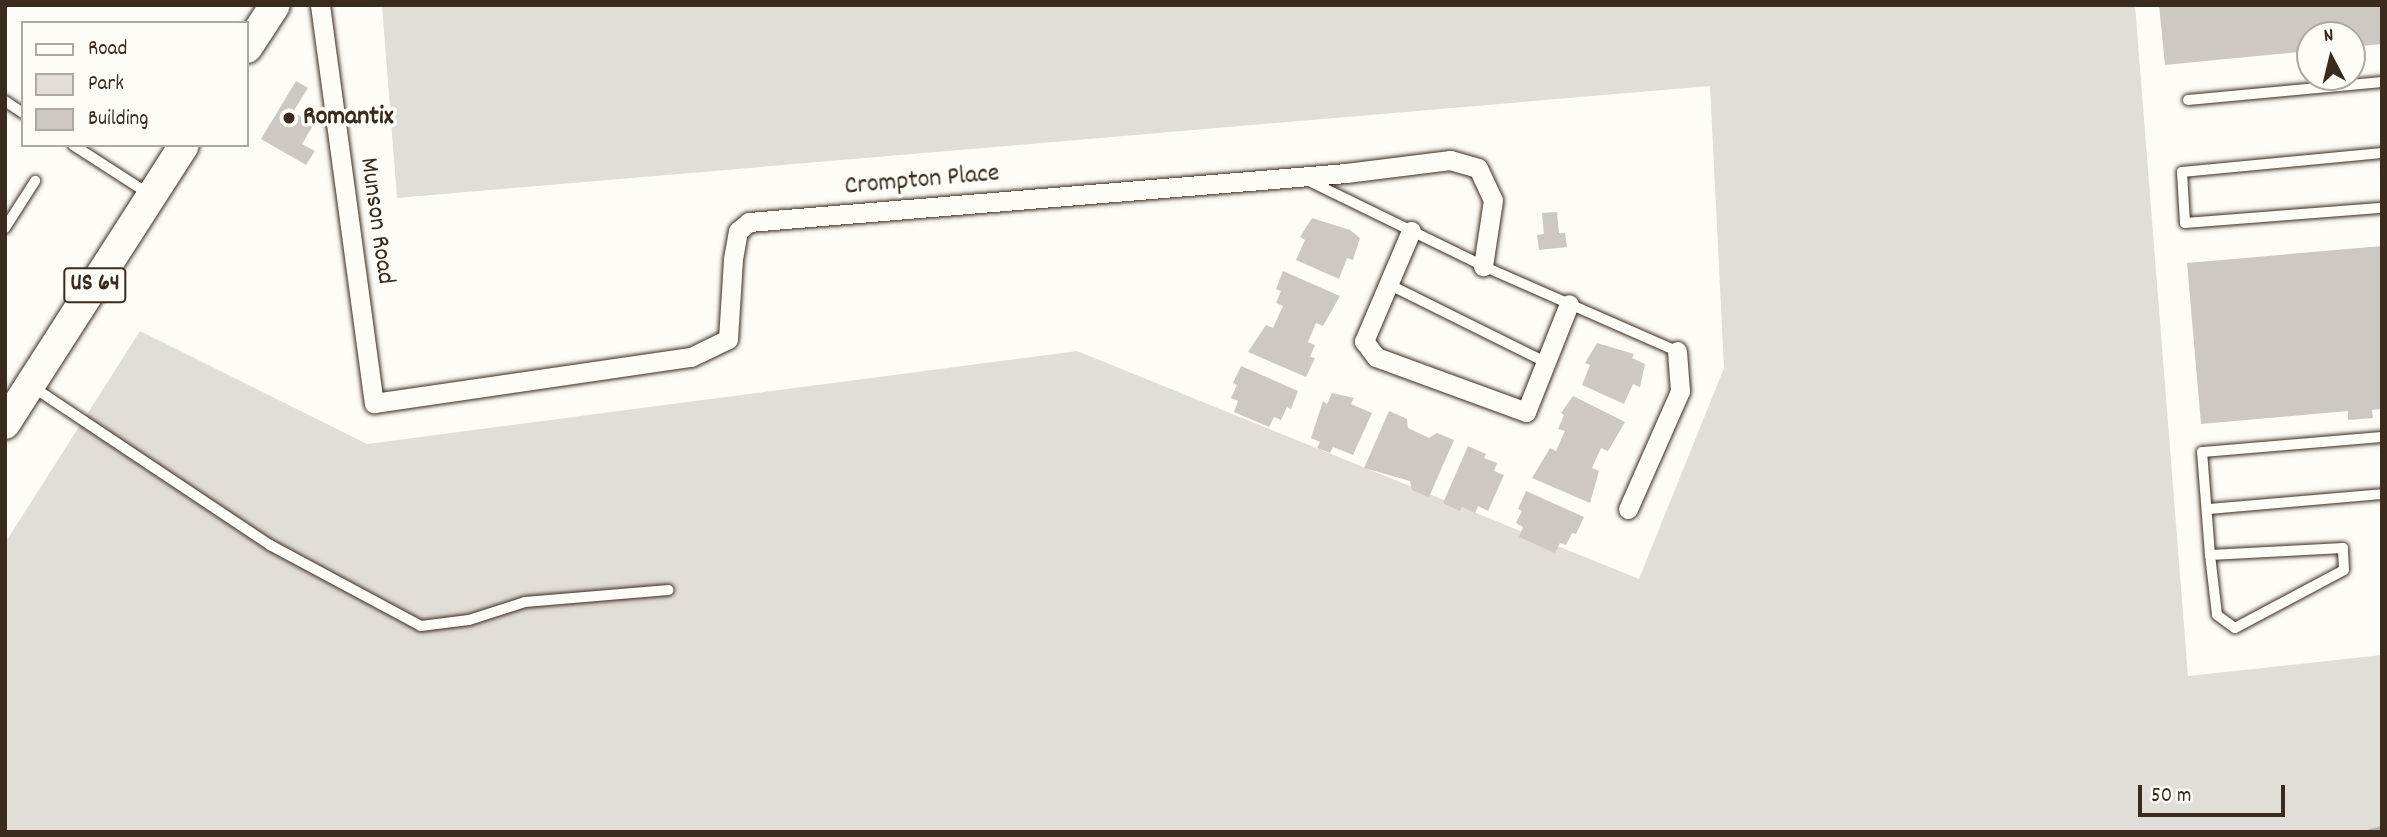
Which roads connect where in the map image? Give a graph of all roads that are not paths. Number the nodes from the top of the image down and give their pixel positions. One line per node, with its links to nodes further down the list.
1 (275, 5): 3 (main road)
2 (320, 5): 22 (street, Munson Road)
3 (248, 46)
4 (2382, 82): 5 (lane)
5 (2188, 100)
6 (5, 101): 7 (lane)
7 (21, 112)
8 (77, 147): 13 (lane)
9 (183, 147): 13 (main road, US 64)
10 (2382, 153): 14 (lane)
11 (1301, 177): 16 (lane); 17 (street, Crompton Place); 22 (street, Crompton Place)
12 (35, 181): 15 (lane)
13 (152, 196): 23 (main road, US 64)
14 (2382, 208)
15 (5, 228)
16 (1411, 231): 17 (lane); 18 (street)
17 (1483, 266): 19 (lane)
18 (1388, 284): 21 (lane); 21 (street)
19 (1569, 304): 20 (lane); 21 (street)
20 (1677, 351): 26 (street)
21 (1545, 362)
22 (374, 403)
23 (14, 404): 29 (lane)
24 (2382, 437): 27 (lane)
25 (2382, 494): 27 (lane)
26 (1628, 509)
27 (2208, 509): 28 (lane)
28 (2210, 555): 28 (lane)
29 (669, 590)

